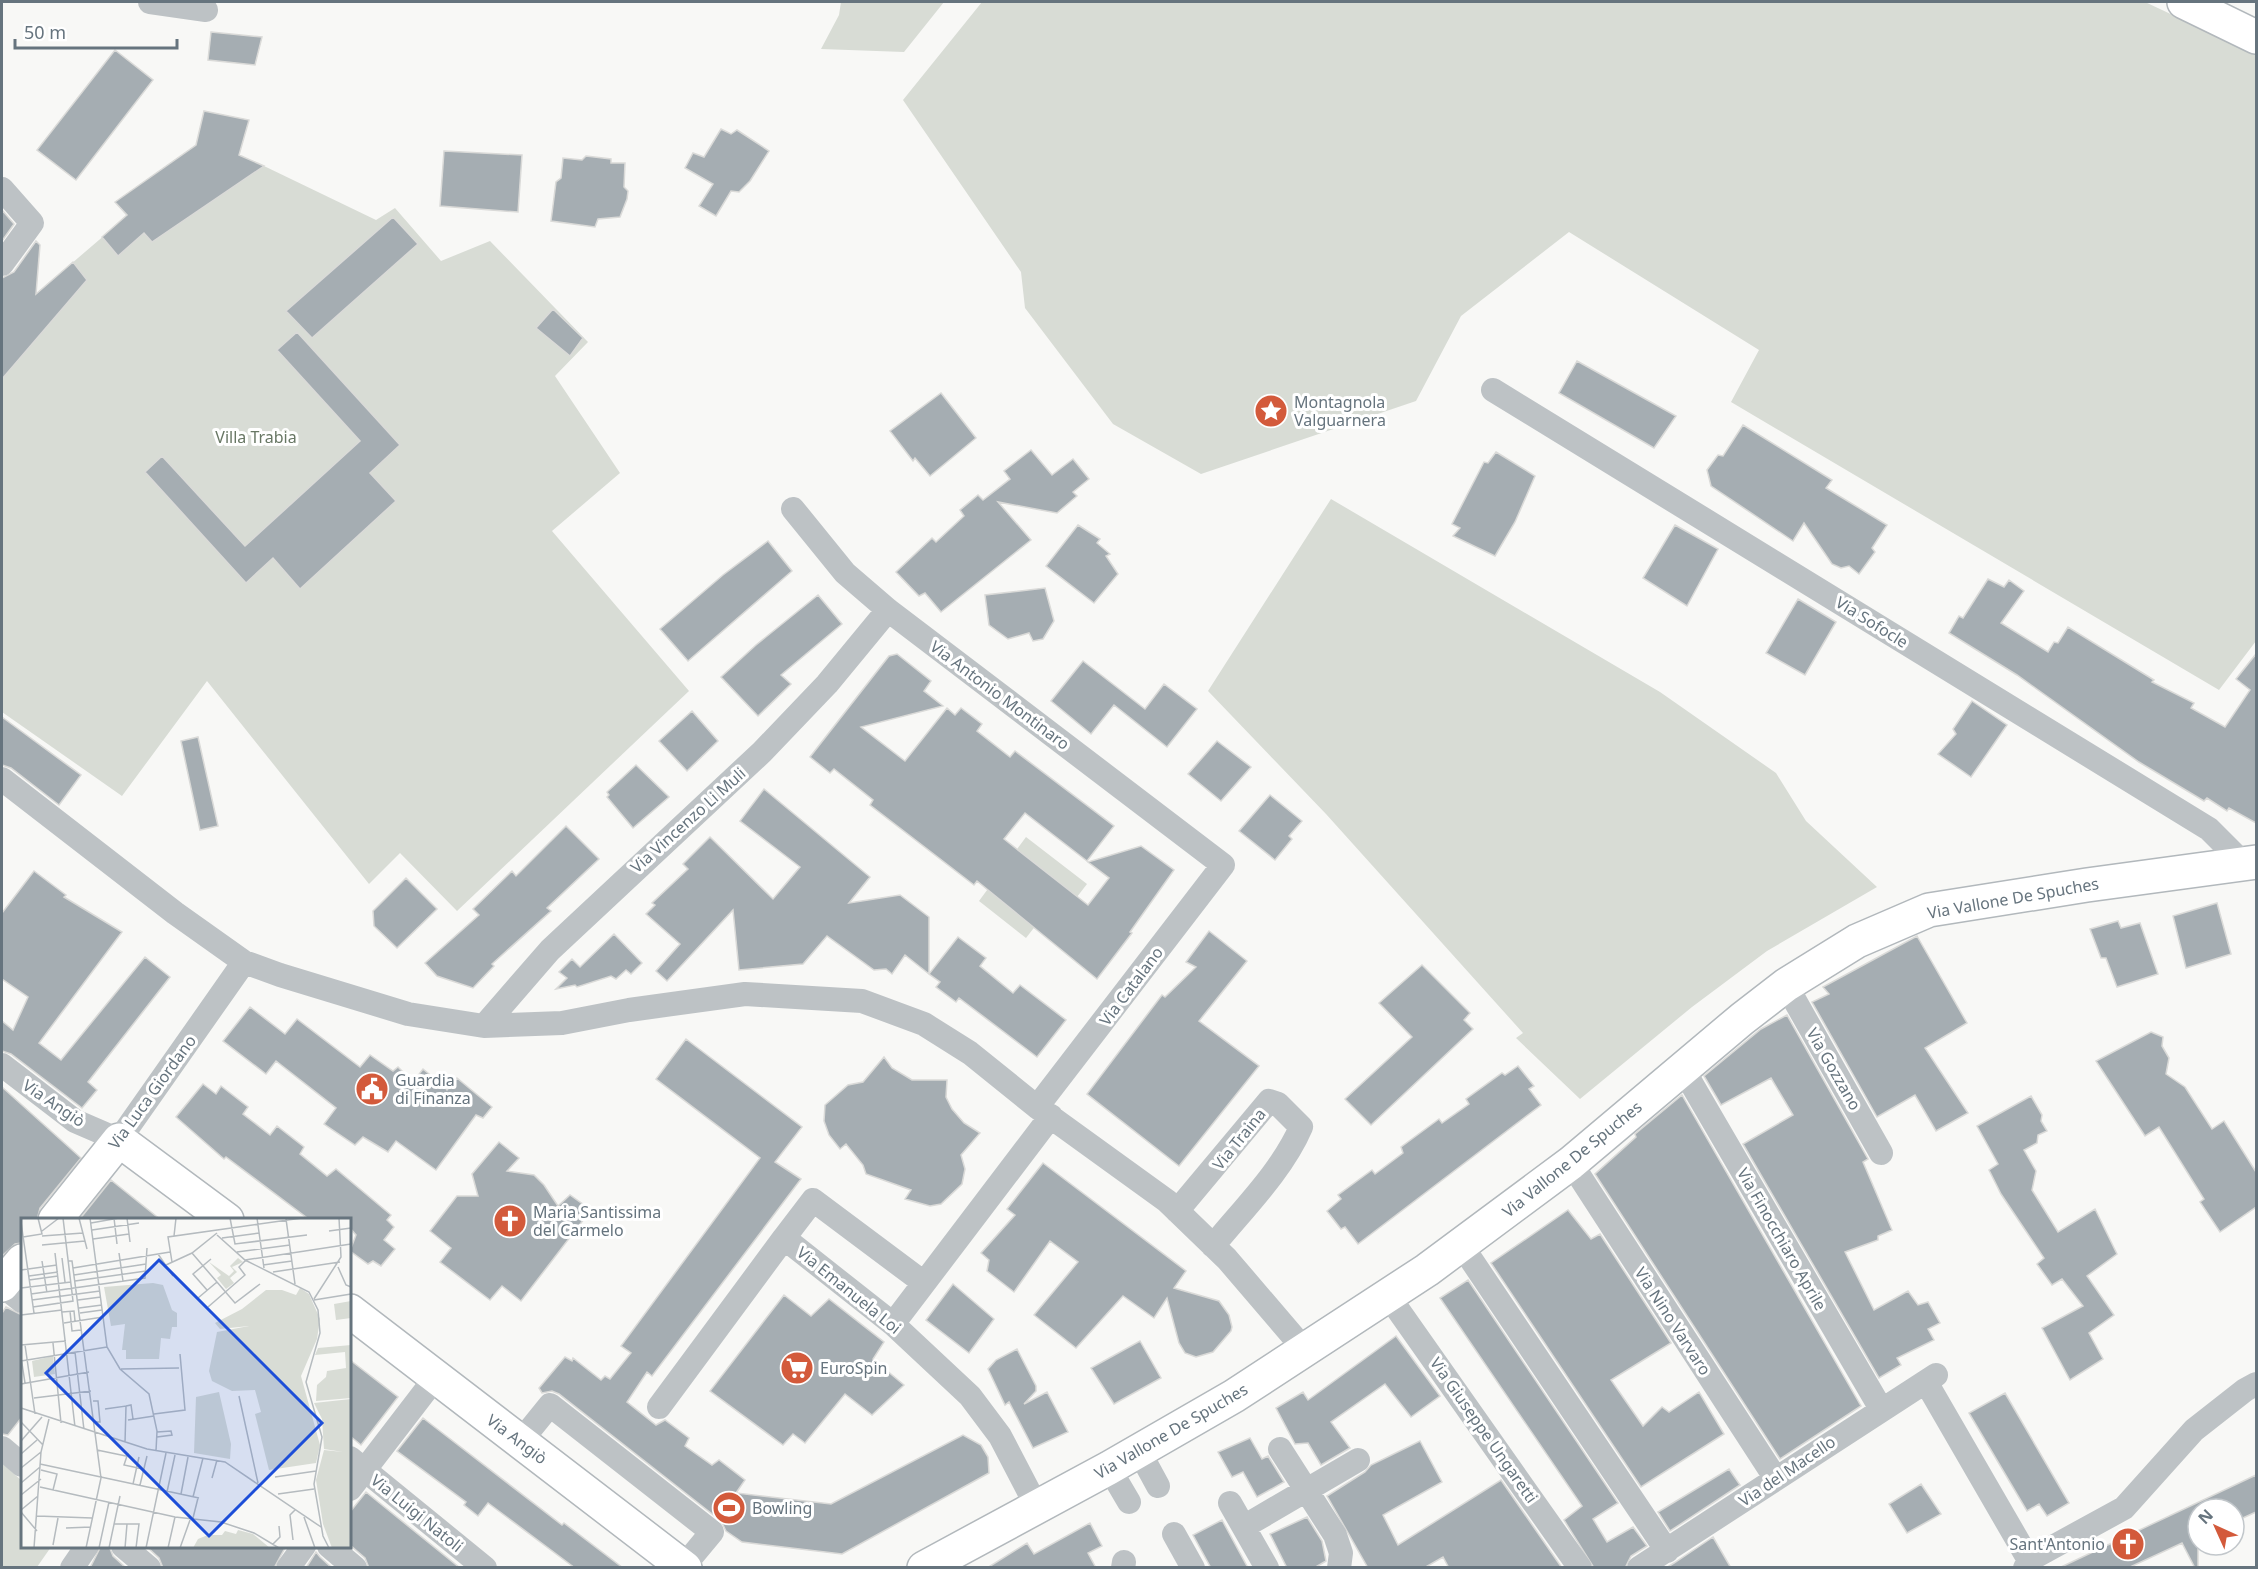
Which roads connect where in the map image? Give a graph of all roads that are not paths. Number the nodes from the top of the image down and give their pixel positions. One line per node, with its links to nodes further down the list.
1 (150, 2): 3 (street)
2 (2184, 2): 4 (street)
3 (206, 10)
4 (2256, 37)
5 (2, 189): 6 (street)
6 (2, 264)
7 (1493, 390): 11 (street, Via Sofocle)
8 (793, 509): 9 (street, Via Antonio Montinaro)
9 (888, 610): 12 (street, Via Antonio Montinaro); 15 (street, Via Vincenzo Li Muli)
10 (4, 788): 13 (street)
11 (2250, 863): 14 (street, Via Vallone De Spuches)
12 (1223, 865): 18 (street, Via Catalano)
13 (244, 962): 15 (street); 19 (street, Via Luca Giordano)
14 (1786, 986): 17 (street, Via Vallone De Spuches); 20 (street, Via Gozzano)
15 (484, 1026): 18 (street)
16 (2, 1065): 19 (street, Via Angiò)
17 (1683, 1069): 21 (street, Via Vallone De Spuches); 36 (street, Via Finocchiaro Aprile)
18 (1044, 1112): 22 (street); 28 (street, Via Catalano)
19 (119, 1140): 23 (street, Via Luca Giordano); 24 (street, Via Angiò)
20 (1881, 1153)
21 (1571, 1163): 27 (street, Via Vallone De Spuches); 45 (street, Via Nino Varvaro)
22 (1177, 1211): 26 (street); 26 (street, Via Traina)
23 (57, 1218)
24 (224, 1218)
25 (784, 1238): 28 (street); 31 (street, Via Emanuela Loi); 35 (street, Via Emanuela Loi)
26 (1213, 1246): 32 (street)
27 (1462, 1246): 29 (street, Via Vallone De Spuches); 57 (street)
28 (924, 1283): 31 (street, Via Catalano)
29 (1387, 1294): 32 (street, Via Vallone De Spuches); 69 (street, Via Giuseppe Ungaretti)
30 (351, 1312): 33 (street, Via Angiò)
31 (893, 1324): 50 (street, Via Emanuela Loi)
32 (1304, 1349): 40 (street, Via Vallone De Spuches)
33 (436, 1377): 37 (street, Via Angiò); 44 (street)
34 (2256, 1384): 58 (street)
35 (659, 1407)
36 (1881, 1409): 45 (street, Via del Macello); 58 (street, Via del Macello)
37 (520, 1442): 59 (street, Via Angiò); 59 (street)
38 (2, 1448): 42 (street)
39 (1280, 1449): 47 (street)
40 (1139, 1451): 43 (street, Via Vallone De Spuches); 46 (street)
41 (1358, 1460): 47 (street)
42 (21, 1464)
43 (1109, 1468): 48 (street); 50 (street, Via Vallone De Spuches)
44 (354, 1472): 65 (street, Via Luigi Natoli)
45 (1776, 1479): 57 (street, Via del Macello)
46 (1158, 1486)
47 (1305, 1488): 51 (street); 60 (street)
48 (1129, 1502)
49 (1230, 1503): 51 (street)
50 (1037, 1507): 66 (street, Via Vallone De Spuches)
51 (1245, 1526): 68 (street)
52 (1174, 1534): 67 (street)
53 (86, 1548): 61 (street)
54 (125, 1548): 62 (street)
55 (303, 1548): 63 (street)
56 (331, 1548): 64 (street)
57 (1666, 1551): 70 (street, Via del Macello)
58 (2027, 1564)
59 (684, 1567)
60 (1338, 1567)
61 (72, 1568)
62 (149, 1568)
63 (288, 1568)
64 (355, 1568)
65 (485, 1568)
66 (924, 1568)
67 (1193, 1568)
68 (1267, 1568)
69 (1580, 1568)
70 (1639, 1568)

